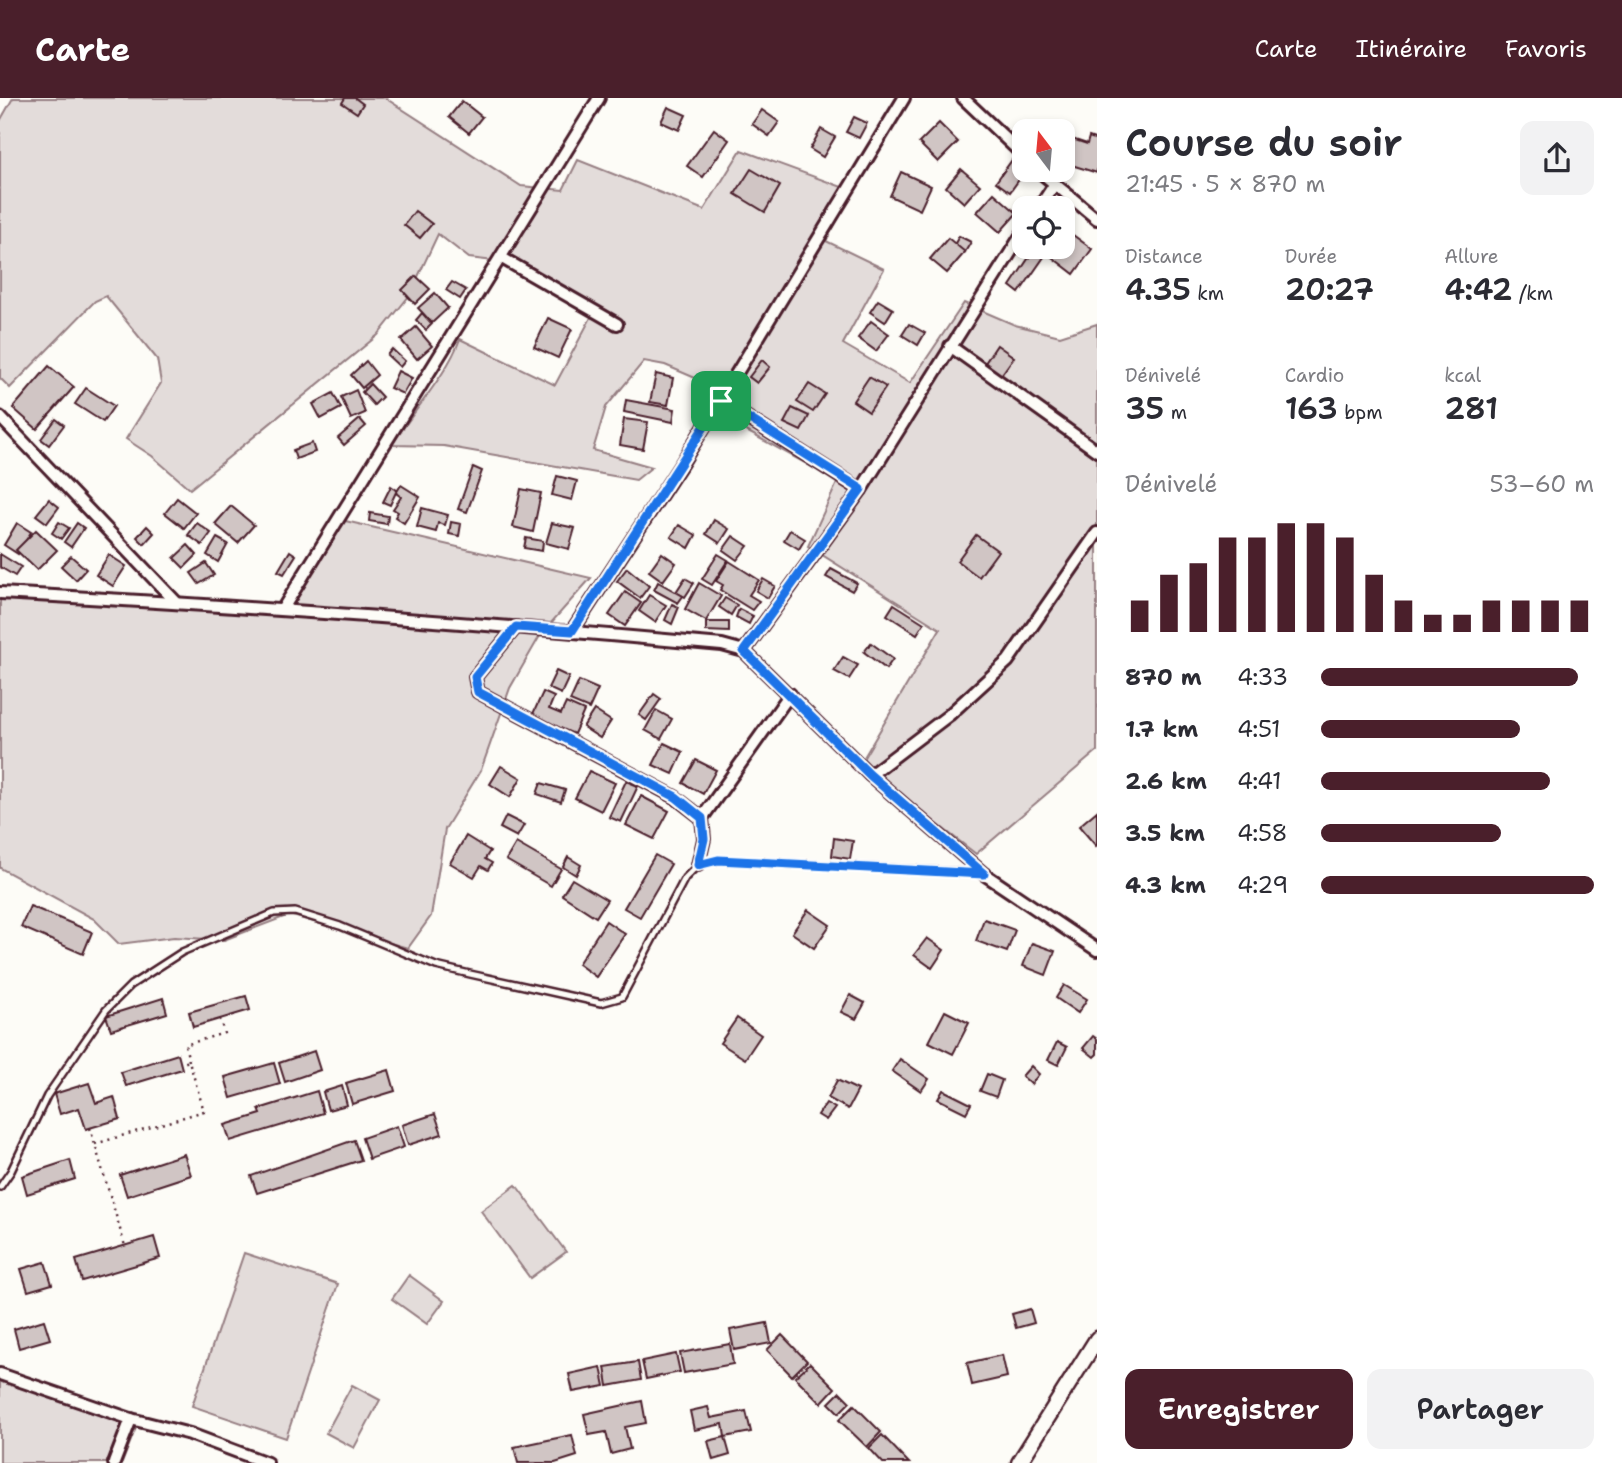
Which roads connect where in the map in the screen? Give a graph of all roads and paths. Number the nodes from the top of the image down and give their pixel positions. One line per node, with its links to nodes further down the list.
1 (599, 98): 10 (street)
2 (904, 98): 13 (street)
3 (963, 98): 4 (street)
4 (1012, 145)
5 (1051, 182): 6 (street)
6 (1054, 185): 7 (street); 8 (street)
7 (1046, 196)
8 (1097, 219)
9 (1012, 250): 12 (street)
10 (502, 258): 11 (street); 20 (street)
11 (617, 324)
12 (950, 346): 15 (street); 16 (street)
13 (721, 401): 16 (street); 22 (street)
14 (0, 417): 19 (street)
15 (1097, 451)
16 (861, 489): 23 (street)
17 (1097, 533): 25 (street)
18 (0, 593): 19 (street)
19 (176, 602): 20 (street)
20 (282, 610): 21 (street)
21 (516, 627): 22 (street); 26 (street)
22 (572, 631): 23 (street)
23 (744, 651): 24 (street)
24 (790, 694): 25 (street); 26 (street)
25 (870, 775): 28 (street)
26 (702, 818): 27 (street)
27 (698, 865): 28 (lane); 35 (lane)
28 (984, 874): 29 (street)
29 (1097, 950)
30 (220, 1019): 31 (path)
31 (189, 1061): 32 (path); 34 (path)
32 (180, 1063)
33 (90, 1128): 34 (path)
34 (95, 1144): 36 (path)
35 (0, 1187)
36 (125, 1246)
37 (1097, 1339): 42 (main road)
38 (0, 1374): 39 (street)
39 (131, 1419): 40 (street); 41 (street)
40 (114, 1463)
41 (267, 1463)
42 (1019, 1463)

